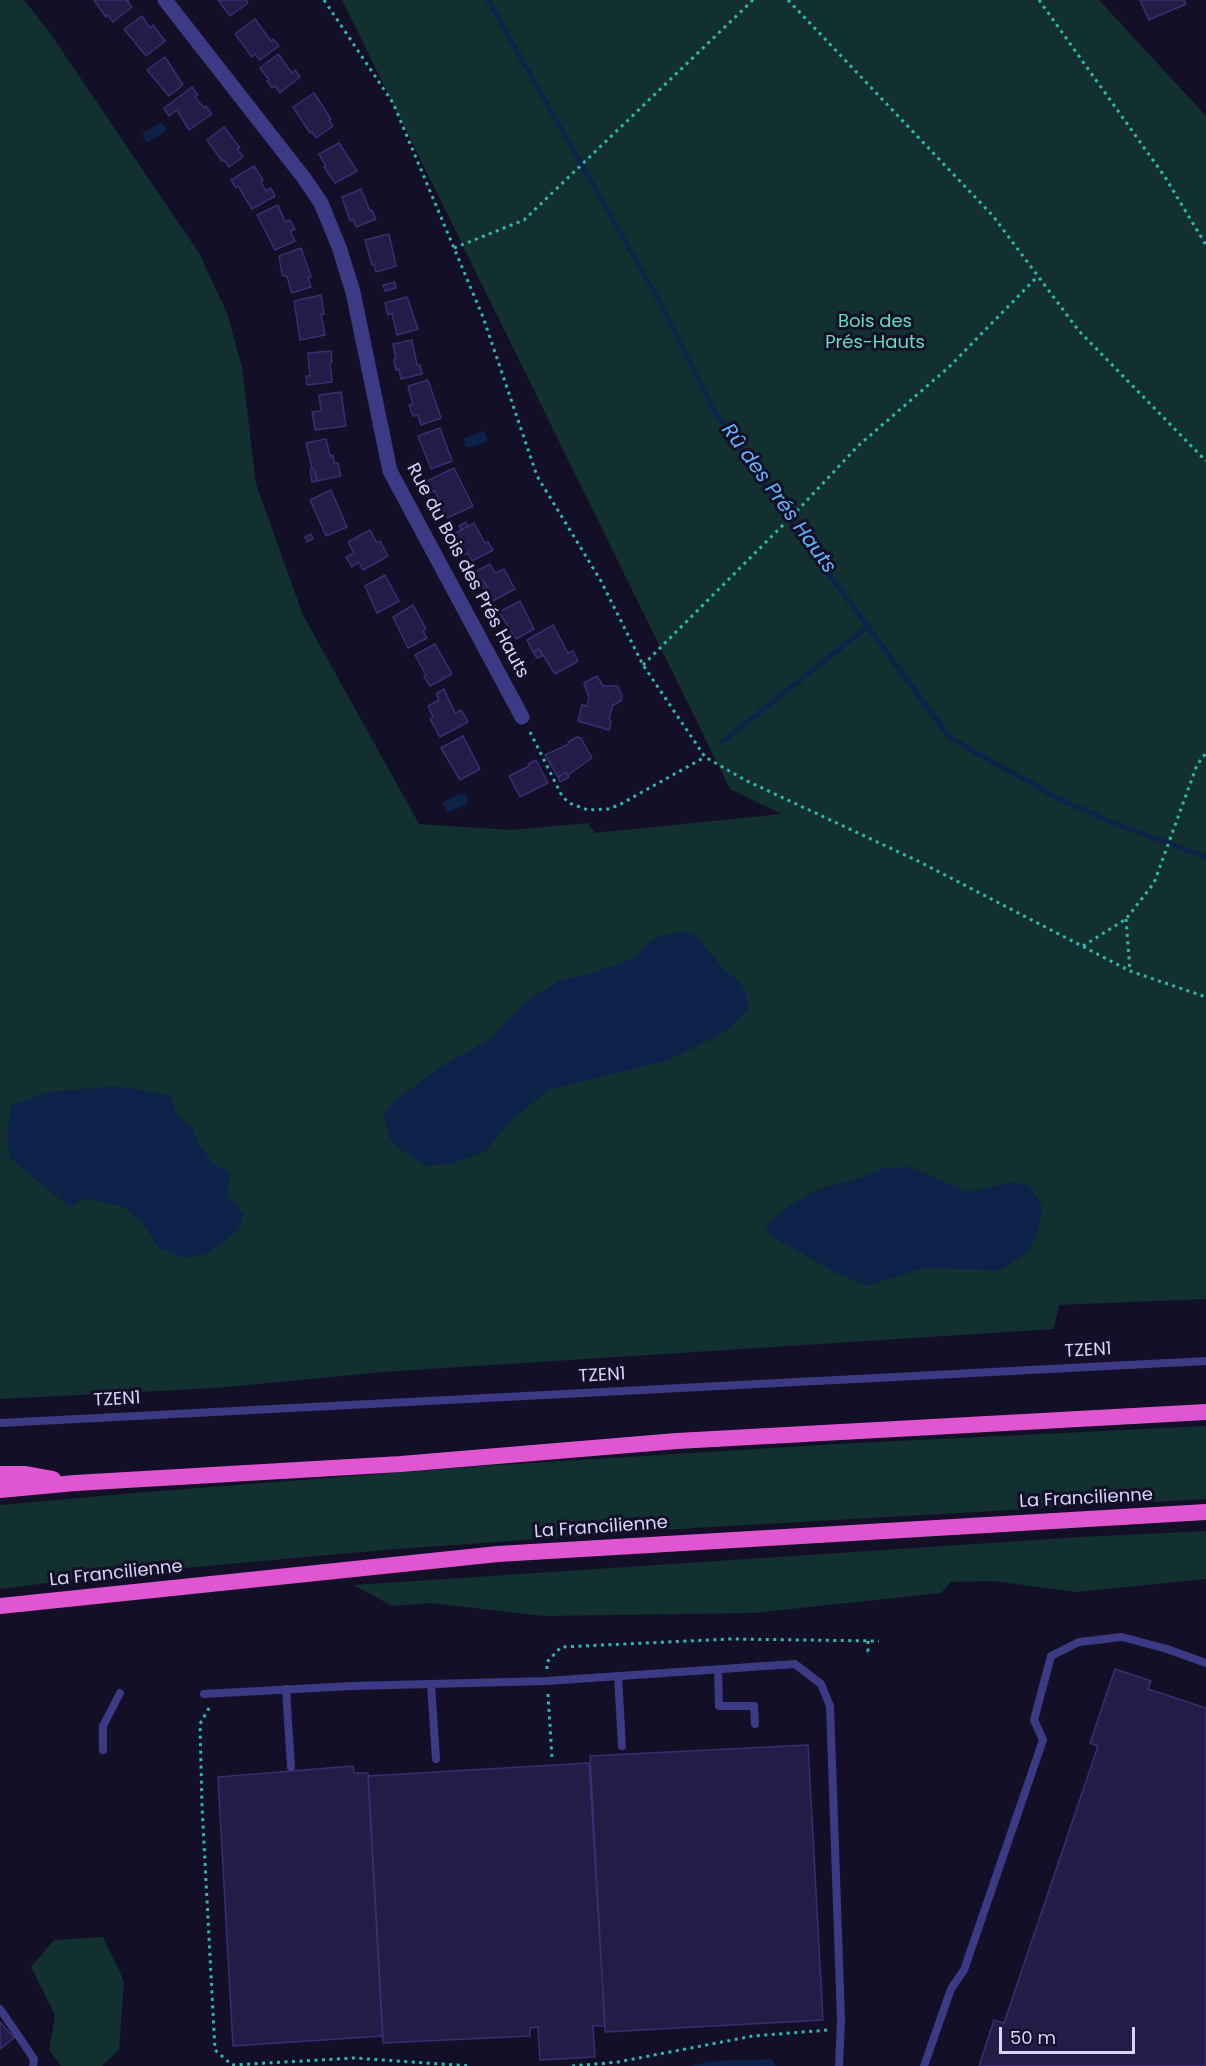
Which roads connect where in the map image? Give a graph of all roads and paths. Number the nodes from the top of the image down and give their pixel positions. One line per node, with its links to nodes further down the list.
1 (165, 0): 11 (street, Rue du Bois des Prés Hauts)
2 (324, 0): 7 (path)
3 (753, 0): 7 (path)
4 (788, 0): 8 (path)
5 (1039, 0): 6 (path)
6 (1206, 245)
7 (454, 248): 10 (path)
8 (1038, 276): 9 (path); 10 (path)
9 (1206, 461)
10 (643, 665): 13 (path)
11 (522, 717): 13 (path)
12 (1206, 753): 14 (path)
13 (705, 758): 15 (path)
14 (1126, 919): 15 (path); 16 (path)
15 (1083, 946): 16 (path)
16 (1130, 971): 17 (path)
17 (1206, 997)
18 (1206, 1361): 20 (lane, TZEN1)
19 (1206, 1412): 22 (highway)
20 (0, 1423)
21 (0, 1474): 22 (highway)
22 (75, 1483): 23 (highway)
23 (0, 1490)
24 (1206, 1512): 25 (highway, La Francilienne)
25 (0, 1606)
26 (730, 1639): 27 (path)
27 (868, 1641): 28 (path); 29 (path)
28 (879, 1641)
29 (873, 1651)
30 (1206, 1663): 49 (lane)
31 (718, 1669): 32 (lane); 38 (lane); 44 (lane)
32 (618, 1676): 33 (lane); 39 (lane)
33 (431, 1684): 34 (lane); 41 (lane)
34 (286, 1689): 36 (lane); 42 (lane)
35 (120, 1692): 40 (lane)
36 (218, 1693): 37 (lane); 46 (path)
37 (204, 1694)
38 (756, 1724)
39 (622, 1746)
40 (103, 1750)
41 (436, 1759)
42 (291, 1767)
43 (0, 2009): 45 (lane)
44 (841, 2030): 47 (path); 48 (lane)
45 (33, 2066)
46 (471, 2066)
47 (572, 2066)
48 (839, 2066)
49 (924, 2066)

